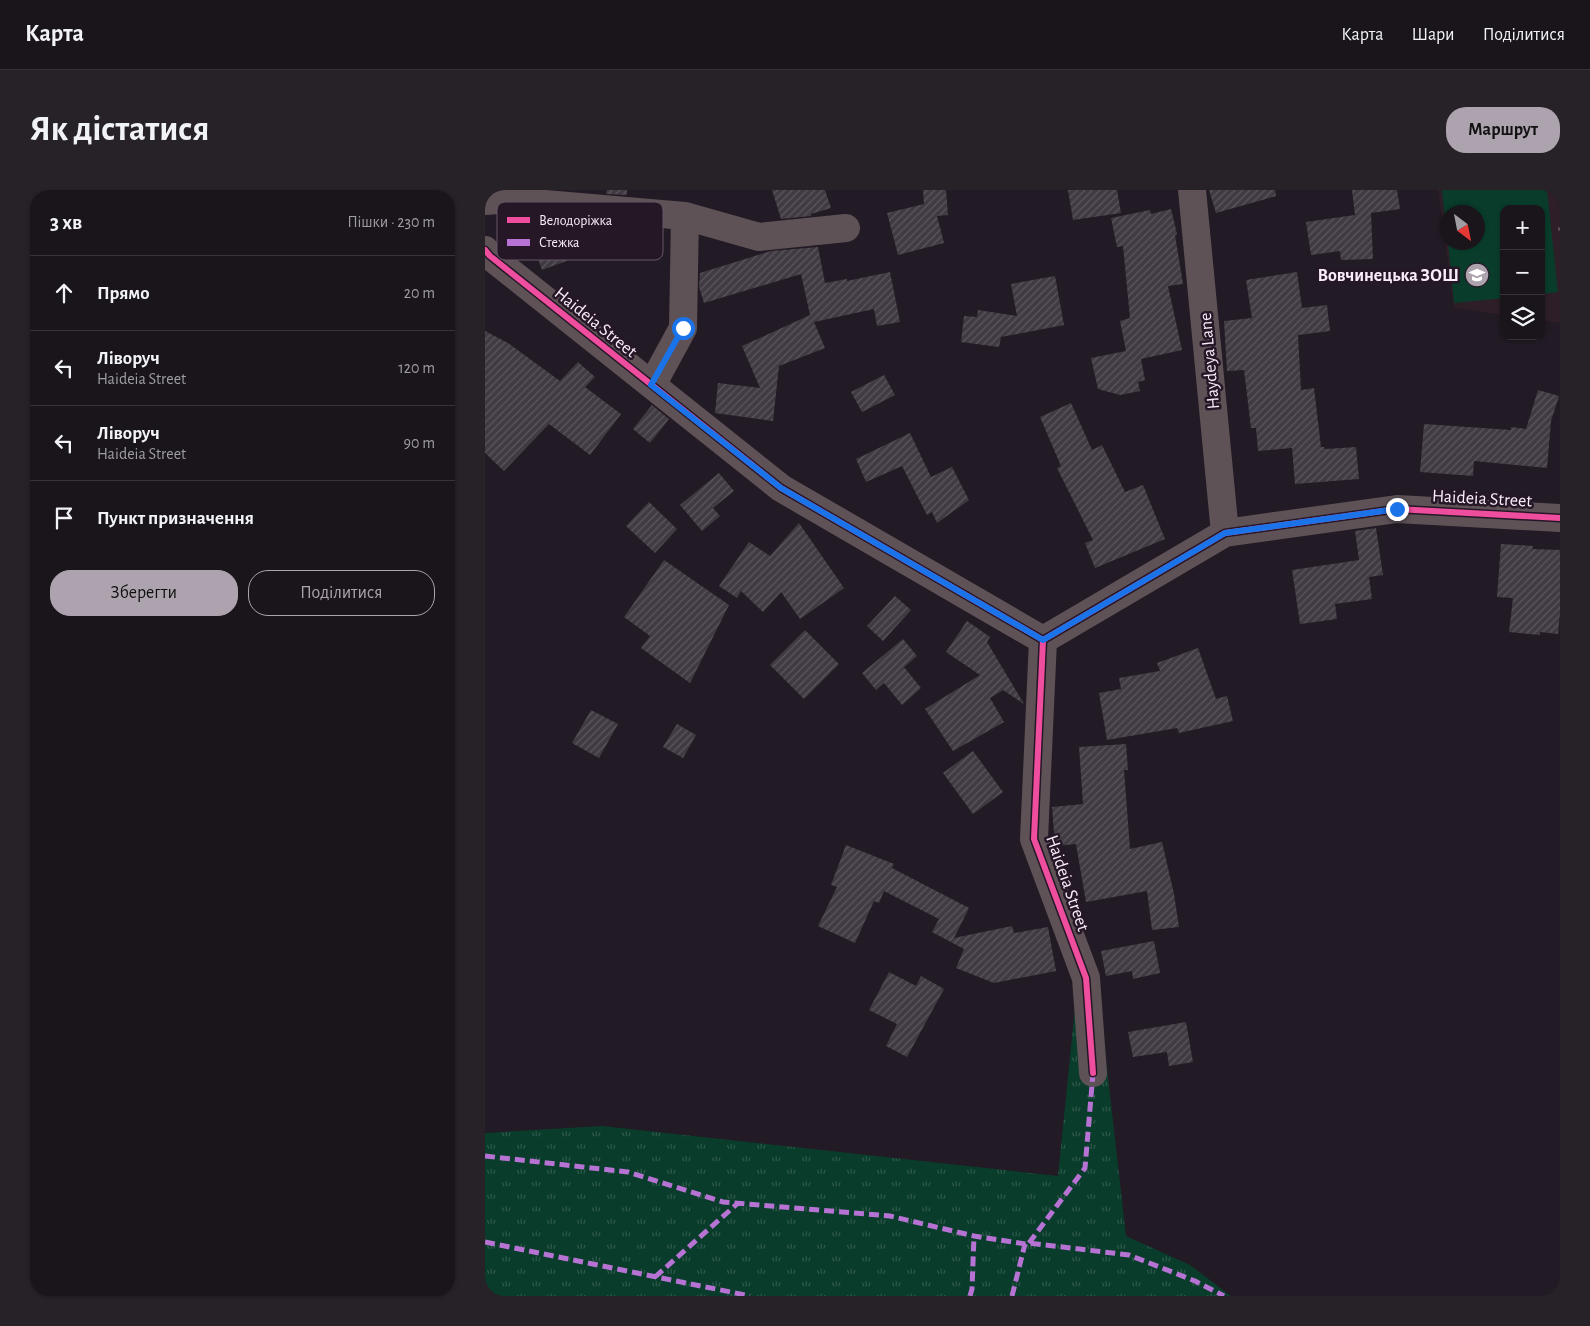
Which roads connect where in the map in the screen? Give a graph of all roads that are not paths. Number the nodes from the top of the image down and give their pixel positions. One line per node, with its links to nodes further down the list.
1 (1193, 190): 10 (street, Haydeya Lane)
2 (485, 201): 3 (street)
3 (522, 202)
4 (663, 214): 5 (street)
5 (685, 216): 6 (street); 8 (street)
6 (846, 228)
7 (485, 250): 8 (street, Haideia Street)
8 (651, 385): 11 (street, Haideia Street)
9 (1560, 518): 10 (street, Haideia Street)
10 (1225, 533): 11 (street, Haideia Street)
11 (1043, 640): 12 (street, Haideia Street)
12 (1093, 1073)

